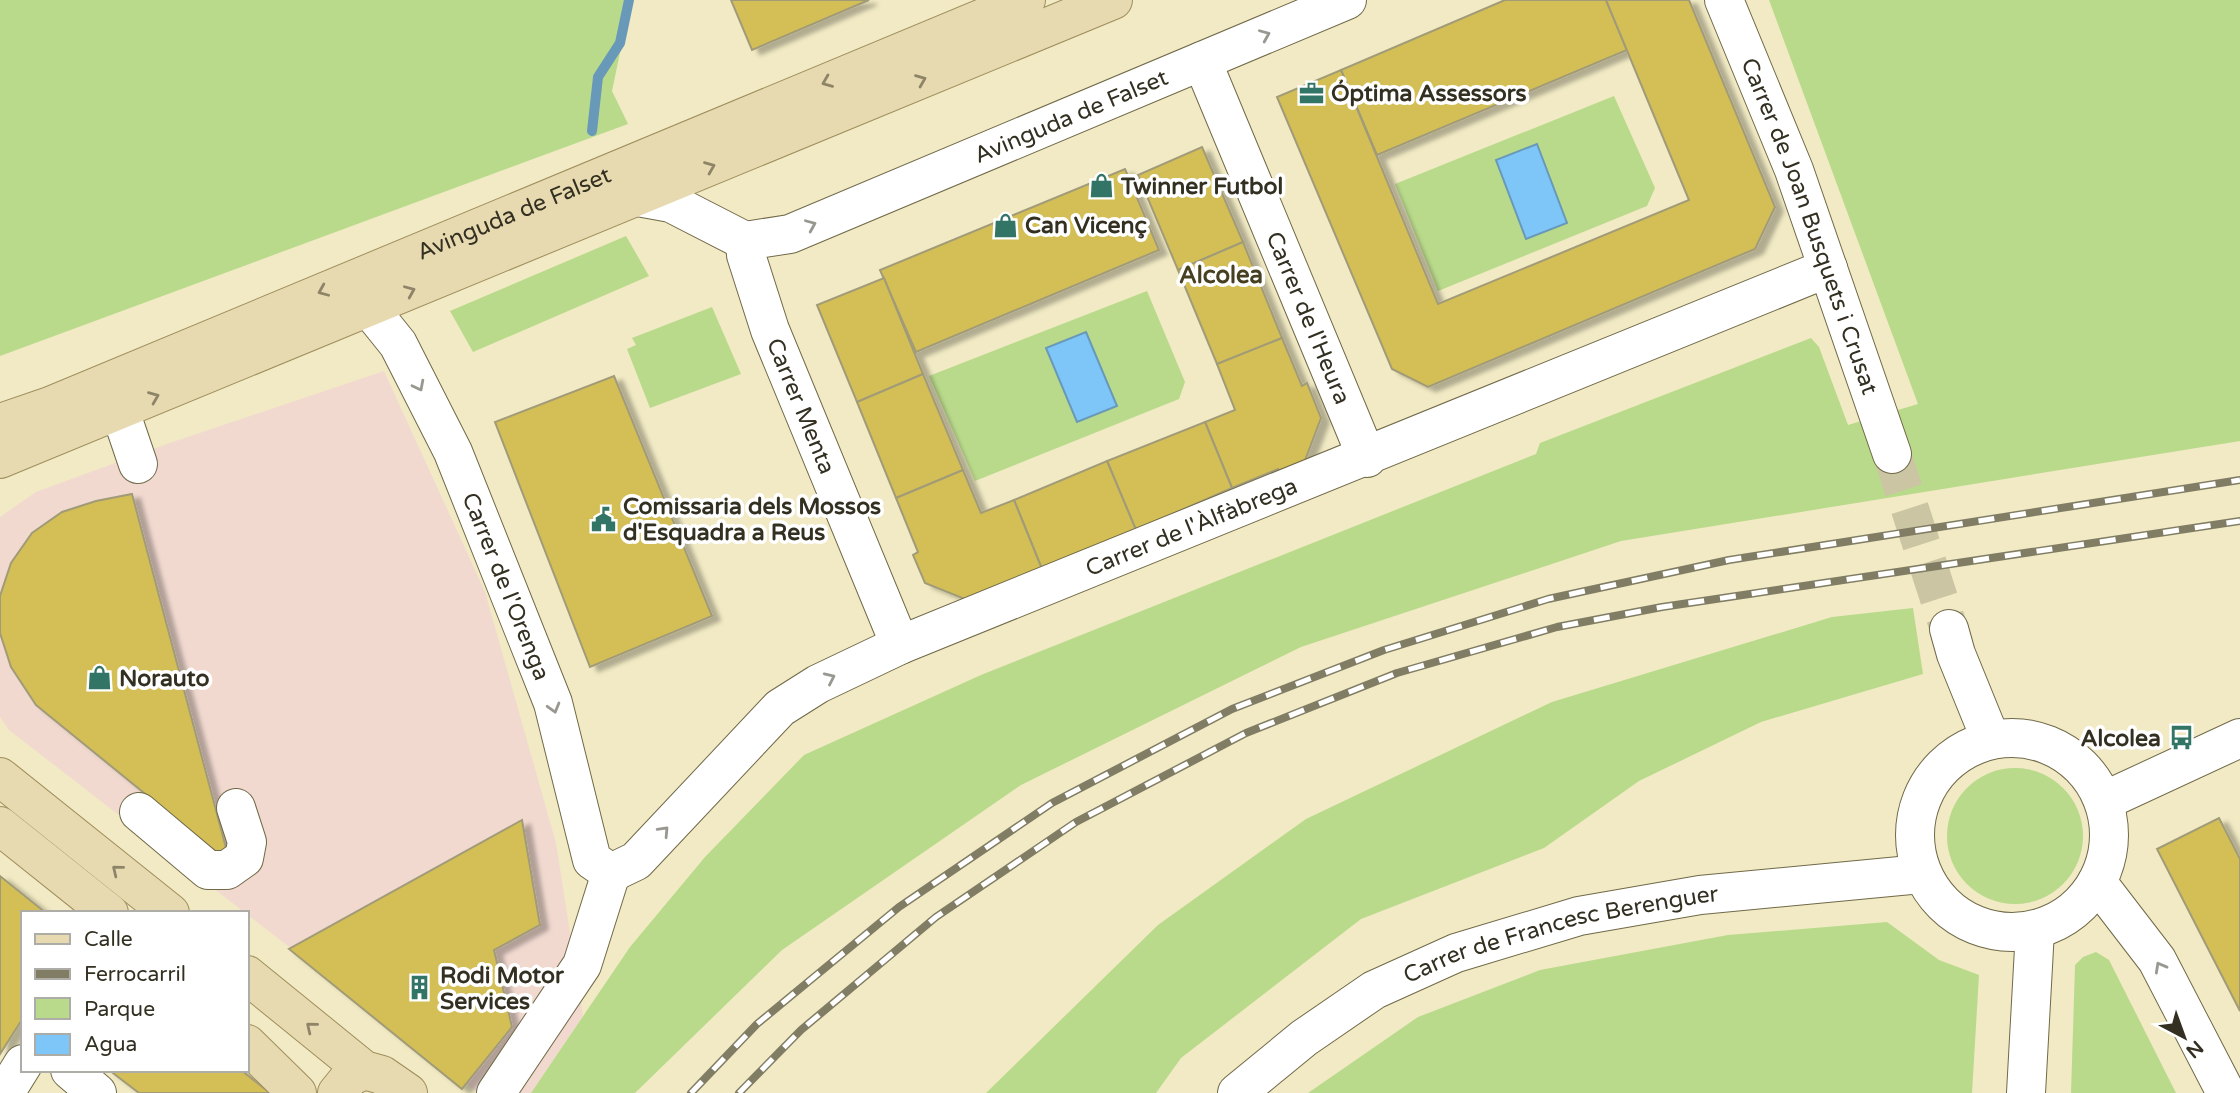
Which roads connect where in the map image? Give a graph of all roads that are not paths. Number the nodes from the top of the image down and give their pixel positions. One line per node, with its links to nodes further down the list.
1 (1026, 0): 12 (main road, Avinguda de Falset, one-way to 12)
2 (1113, 0): 6 (main road, Avinguda de Falset, one-way to 2)
3 (1347, 0): 5 (street, Avinguda de Falset, one-way to 3)
4 (1724, 0): 8 (street, Carrer de Joan Busquets i Crusat)
5 (1202, 61): 7 (street, Avinguda de Falset, one-way to 5); 15 (street, Carrer de l'Heura)
6 (638, 197): 7 (street, Avinguda de Falset); 9 (main road, Avinguda de Falset, one-way to 6)
7 (745, 241): 20 (street, Carrer Menta)
8 (1828, 268): 14 (street, Carrer de Joan Busquets i Crusat); 15 (street, Carrer de l'Àlfàbrega)
9 (369, 308): 10 (main road, Avinguda de Falset, one-way to 9); 28 (street, Carrer de l'Orenga, one-way to 28)
10 (120, 411): 12 (main road, Avinguda de Falset); 17 (street)
11 (0, 415): 12 (street)
12 (56, 420): 13 (main road, Avinguda de Falset); 16 (main road, Avinguda de Falset); 18 (main road)
13 (0, 423)
14 (1892, 454)
15 (1367, 458): 20 (street, Carrer de l'Àlfàbrega)
16 (0, 459)
17 (138, 464)
18 (0, 475)
19 (1949, 629): 22 (street)
20 (900, 645): 28 (street, Carrer de l'Àlfàbrega, one-way to 20)
21 (2240, 738): 24 (street)
22 (1991, 740): 24 (street); 29 (street)
23 (1, 777): 32 (main road, one-way to 23)
24 (2104, 801): 30 (street)
25 (236, 808): 26 (street)
26 (139, 812)
27 (0, 826): 31 (main road)
28 (611, 873): 41 (street)
29 (1921, 874): 33 (street); 42 (street, Carrer de Francesc Berenguer)
30 (2097, 882): 33 (street); 44 (street, one-way to 30)
31 (106, 911)
32 (168, 911)
33 (2035, 930): 43 (street)
34 (248, 976): 37 (main road, one-way to 34)
35 (248, 1045): 39 (main road)
36 (72, 1072): 38 (street)
37 (350, 1082): 40 (main road)
38 (97, 1093)
39 (298, 1093)
40 (408, 1093)
41 (496, 1093)
42 (1237, 1093)
43 (2026, 1093)
44 (2226, 1093)

